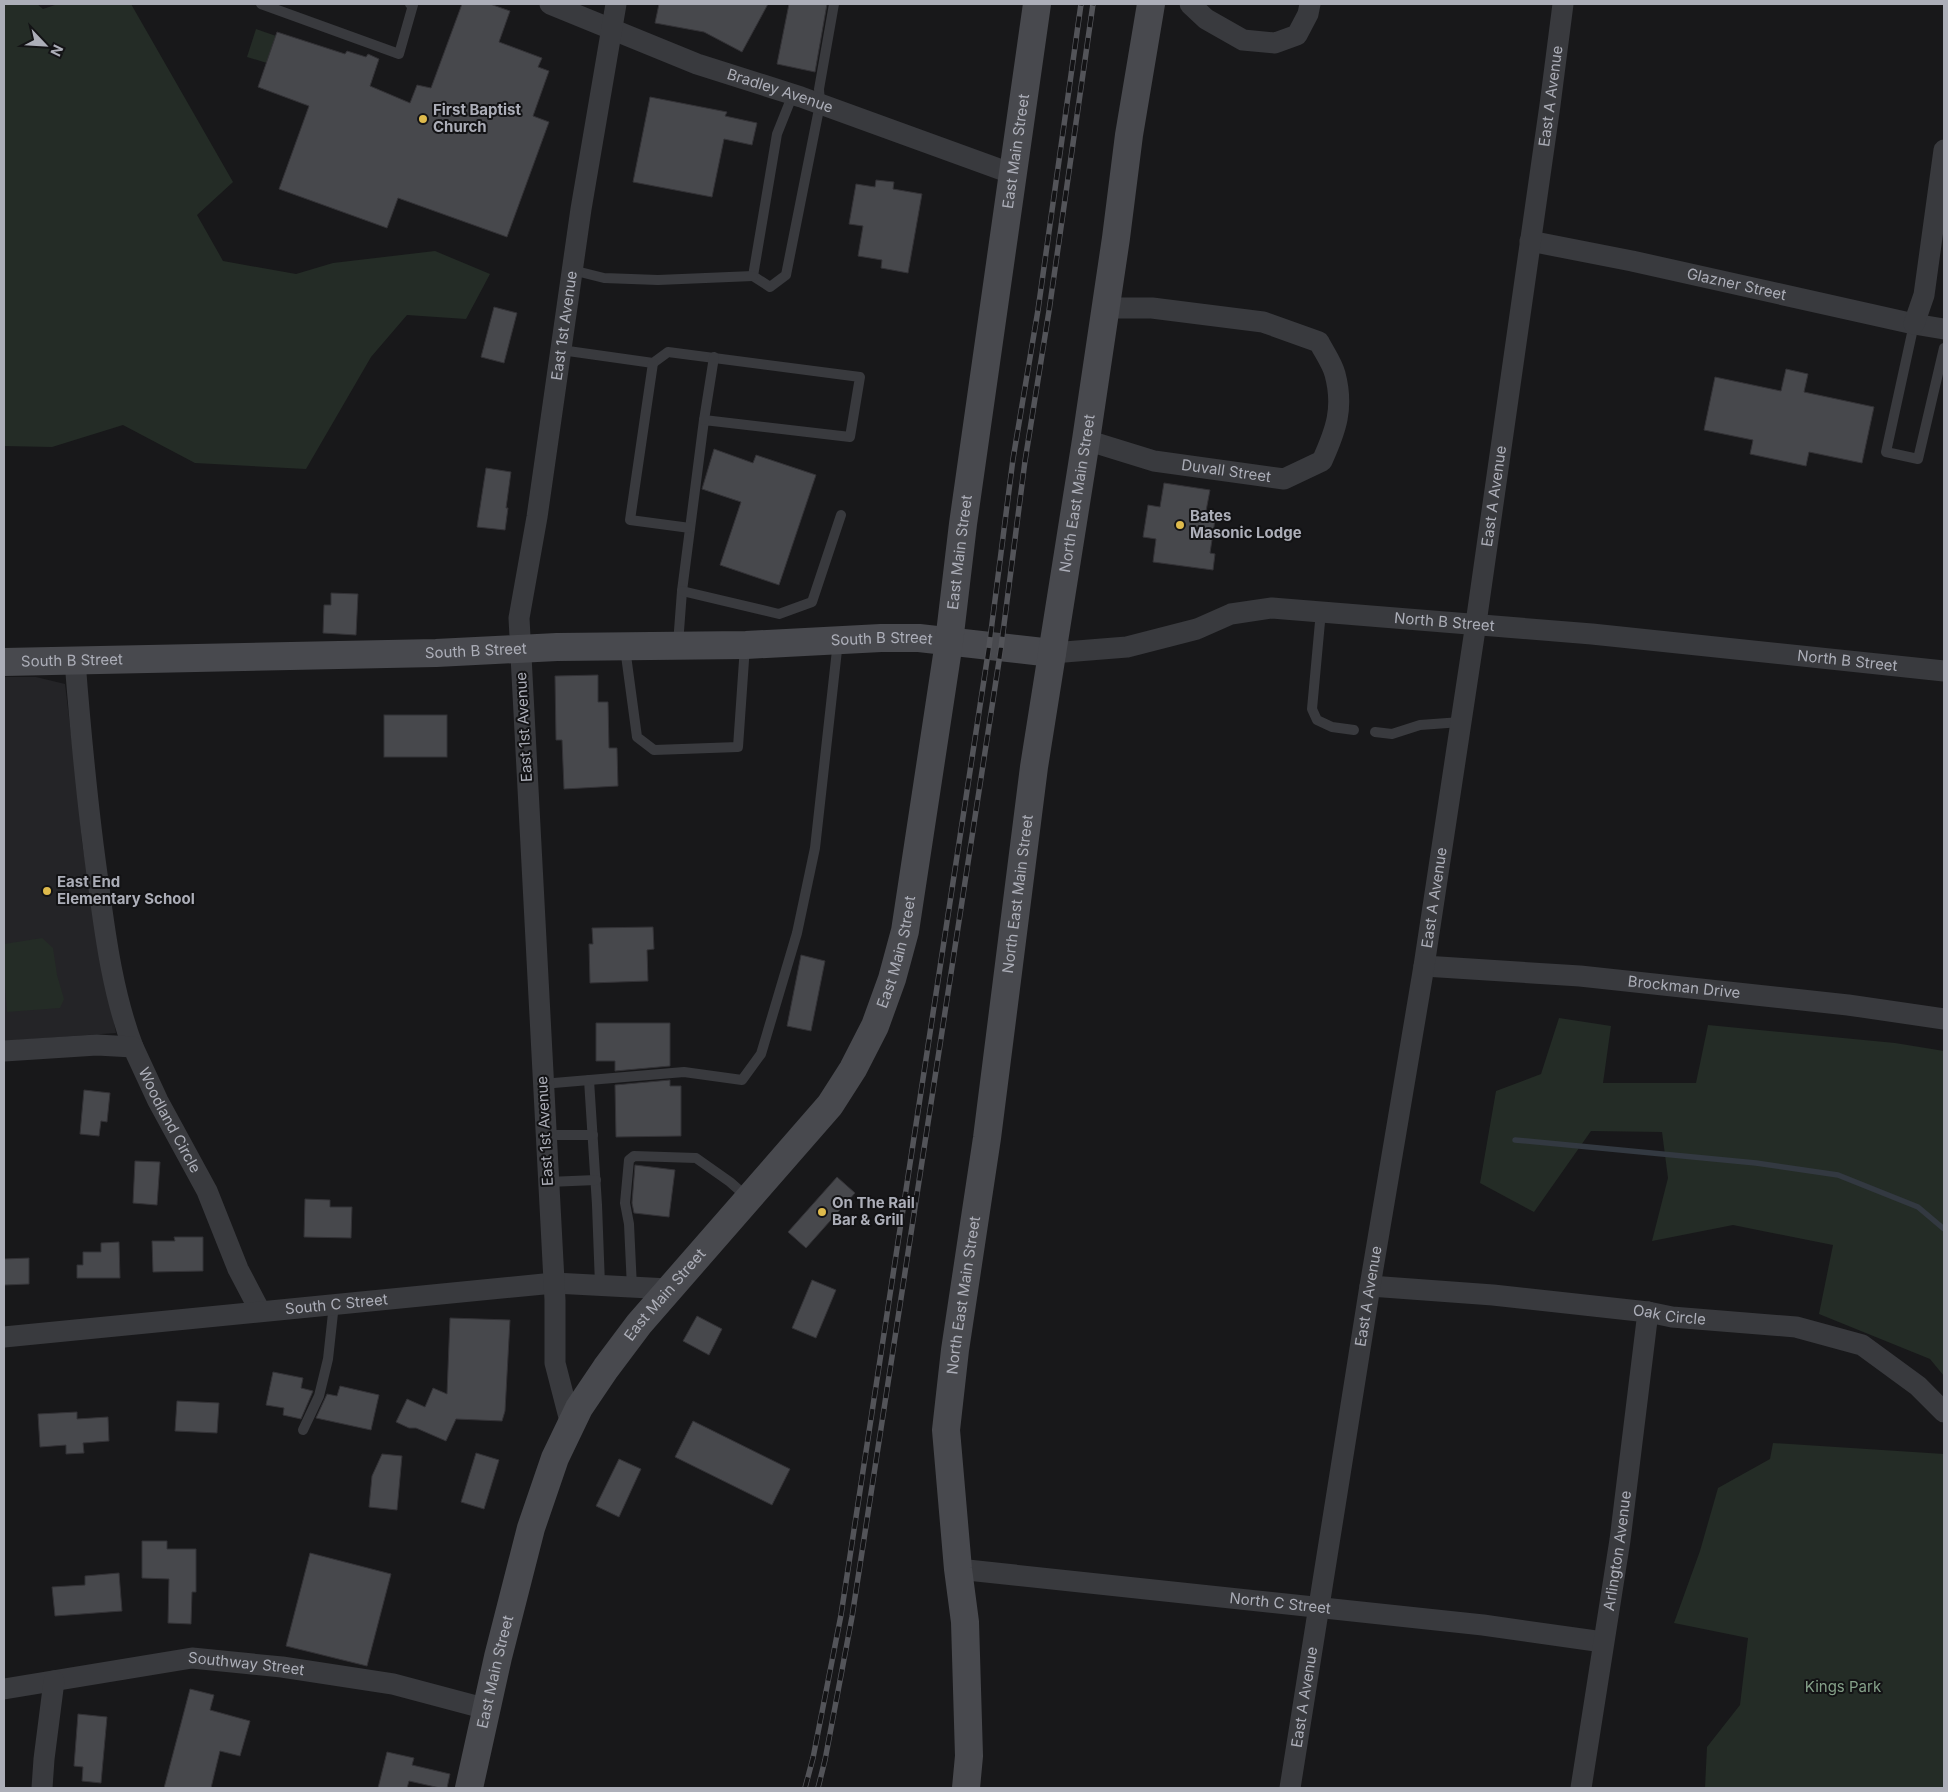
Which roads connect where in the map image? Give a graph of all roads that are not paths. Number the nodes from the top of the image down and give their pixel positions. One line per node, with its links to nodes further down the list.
1 (261, 4): 2 (lane)
2 (410, 4)
3 (550, 4): 11 (street, Bradley Avenue)
4 (616, 4): 11 (street, East 1st Avenue)
5 (834, 4): 13 (lane)
6 (1037, 4): 15 (street, East Main Street)
7 (1151, 4): 19 (street, North East Main Street)
8 (1190, 4): 9 (street)
9 (1310, 4)
10 (1563, 4): 16 (street, East A Avenue)
11 (612, 29): 12 (street, Bradley Avenue); 17 (street, East 1st Avenue)
12 (793, 94): 13 (street, Bradley Avenue); 18 (lane)
13 (820, 104): 15 (street, Bradley Avenue); 18 (lane)
14 (1944, 150): 20 (street)
15 (1012, 174): 34 (street, East Main Street)
16 (1530, 241): 20 (street, Glazner Street); 32 (street, East A Avenue)
17 (572, 270): 18 (lane); 23 (street, East 1st Avenue)
18 (753, 276)
19 (1106, 308): 27 (street, North East Main Street); 27 (street, Duvall Street)
20 (1914, 324): 21 (street, Glazner Street); 22 (lane)
21 (1944, 330)
22 (1944, 348)
23 (561, 350): 25 (lane); 38 (street, East 1st Avenue)
24 (714, 357): 25 (lane); 26 (lane); 26 (lane)
25 (653, 363): 29 (lane)
26 (704, 420): 29 (lane)
27 (1086, 440): 39 (street, North East Main Street)
28 (841, 515): 30 (lane)
29 (690, 528): 30 (lane)
30 (682, 592): 36 (lane)
31 (1321, 611): 32 (street, North B Street); 39 (street, North B Street); 44 (lane)
32 (1476, 623): 42 (street, North B Street); 43 (street, East A Avenue)
33 (838, 640): 34 (street, South B Street); 37 (street, South B Street); 50 (lane)
34 (949, 642): 39 (street, North B Street); 56 (street, East Main Street)
35 (625, 646): 36 (street, South B Street); 37 (lane); 38 (street, South B Street)
36 (678, 646): 37 (street, South B Street)
37 (746, 646)
38 (520, 649): 41 (street, South B Street); 51 (street, East 1st Avenue)
39 (1052, 653): 69 (street, North East Main Street)
40 (4, 662): 41 (street, South B Street)
41 (75, 662): 48 (street, Woodland Circle)
42 (1944, 671)
43 (1461, 722): 45 (lane); 46 (street, East A Avenue)
44 (1354, 730)
45 (1375, 732)
46 (1424, 966): 47 (street, Brockman Drive); 59 (street, East A Avenue)
47 (1944, 1019)
48 (133, 1047): 49 (street); 63 (street, Woodland Circle)
49 (4, 1051)
50 (589, 1080): 51 (lane); 53 (lane)
51 (542, 1084): 52 (street, East 1st Avenue)
52 (545, 1134): 53 (lane); 55 (street, East 1st Avenue)
53 (593, 1135): 54 (lane)
54 (596, 1180): 55 (lane); 58 (lane)
55 (548, 1182): 57 (street, East 1st Avenue)
56 (749, 1198): 60 (lane); 61 (street, East Main Street)
57 (554, 1283): 58 (street, South C Street); 62 (street, South C Street); 67 (street, East 1st Avenue)
58 (600, 1285): 60 (street, South C Street)
59 (1370, 1286): 64 (street, Oak Circle); 70 (street, East A Avenue)
60 (632, 1288): 61 (street, South C Street)
61 (669, 1289): 67 (street, East Main Street)
62 (334, 1304): 63 (street, South C Street); 68 (lane)
63 (260, 1311): 65 (street, South C Street)
64 (1648, 1312): 66 (street, Oak Circle); 71 (street, Arlington Avenue)
65 (4, 1336)
66 (1944, 1412)
67 (571, 1425): 74 (street, East Main Street)
68 (303, 1430)
69 (958, 1569): 70 (street, North C Street); 77 (street, North East Main Street)
70 (1318, 1609): 71 (street, North C Street); 78 (street, East A Avenue)
71 (1602, 1642): 79 (street, Arlington Avenue)
72 (54, 1681): 73 (street, Southway Street); 74 (street, Southway Street); 75 (street)
73 (4, 1689)
74 (487, 1710): 76 (street, East Main Street)
75 (42, 1788)
76 (469, 1788)
77 (966, 1788)
78 (1290, 1788)
79 (1581, 1788)

